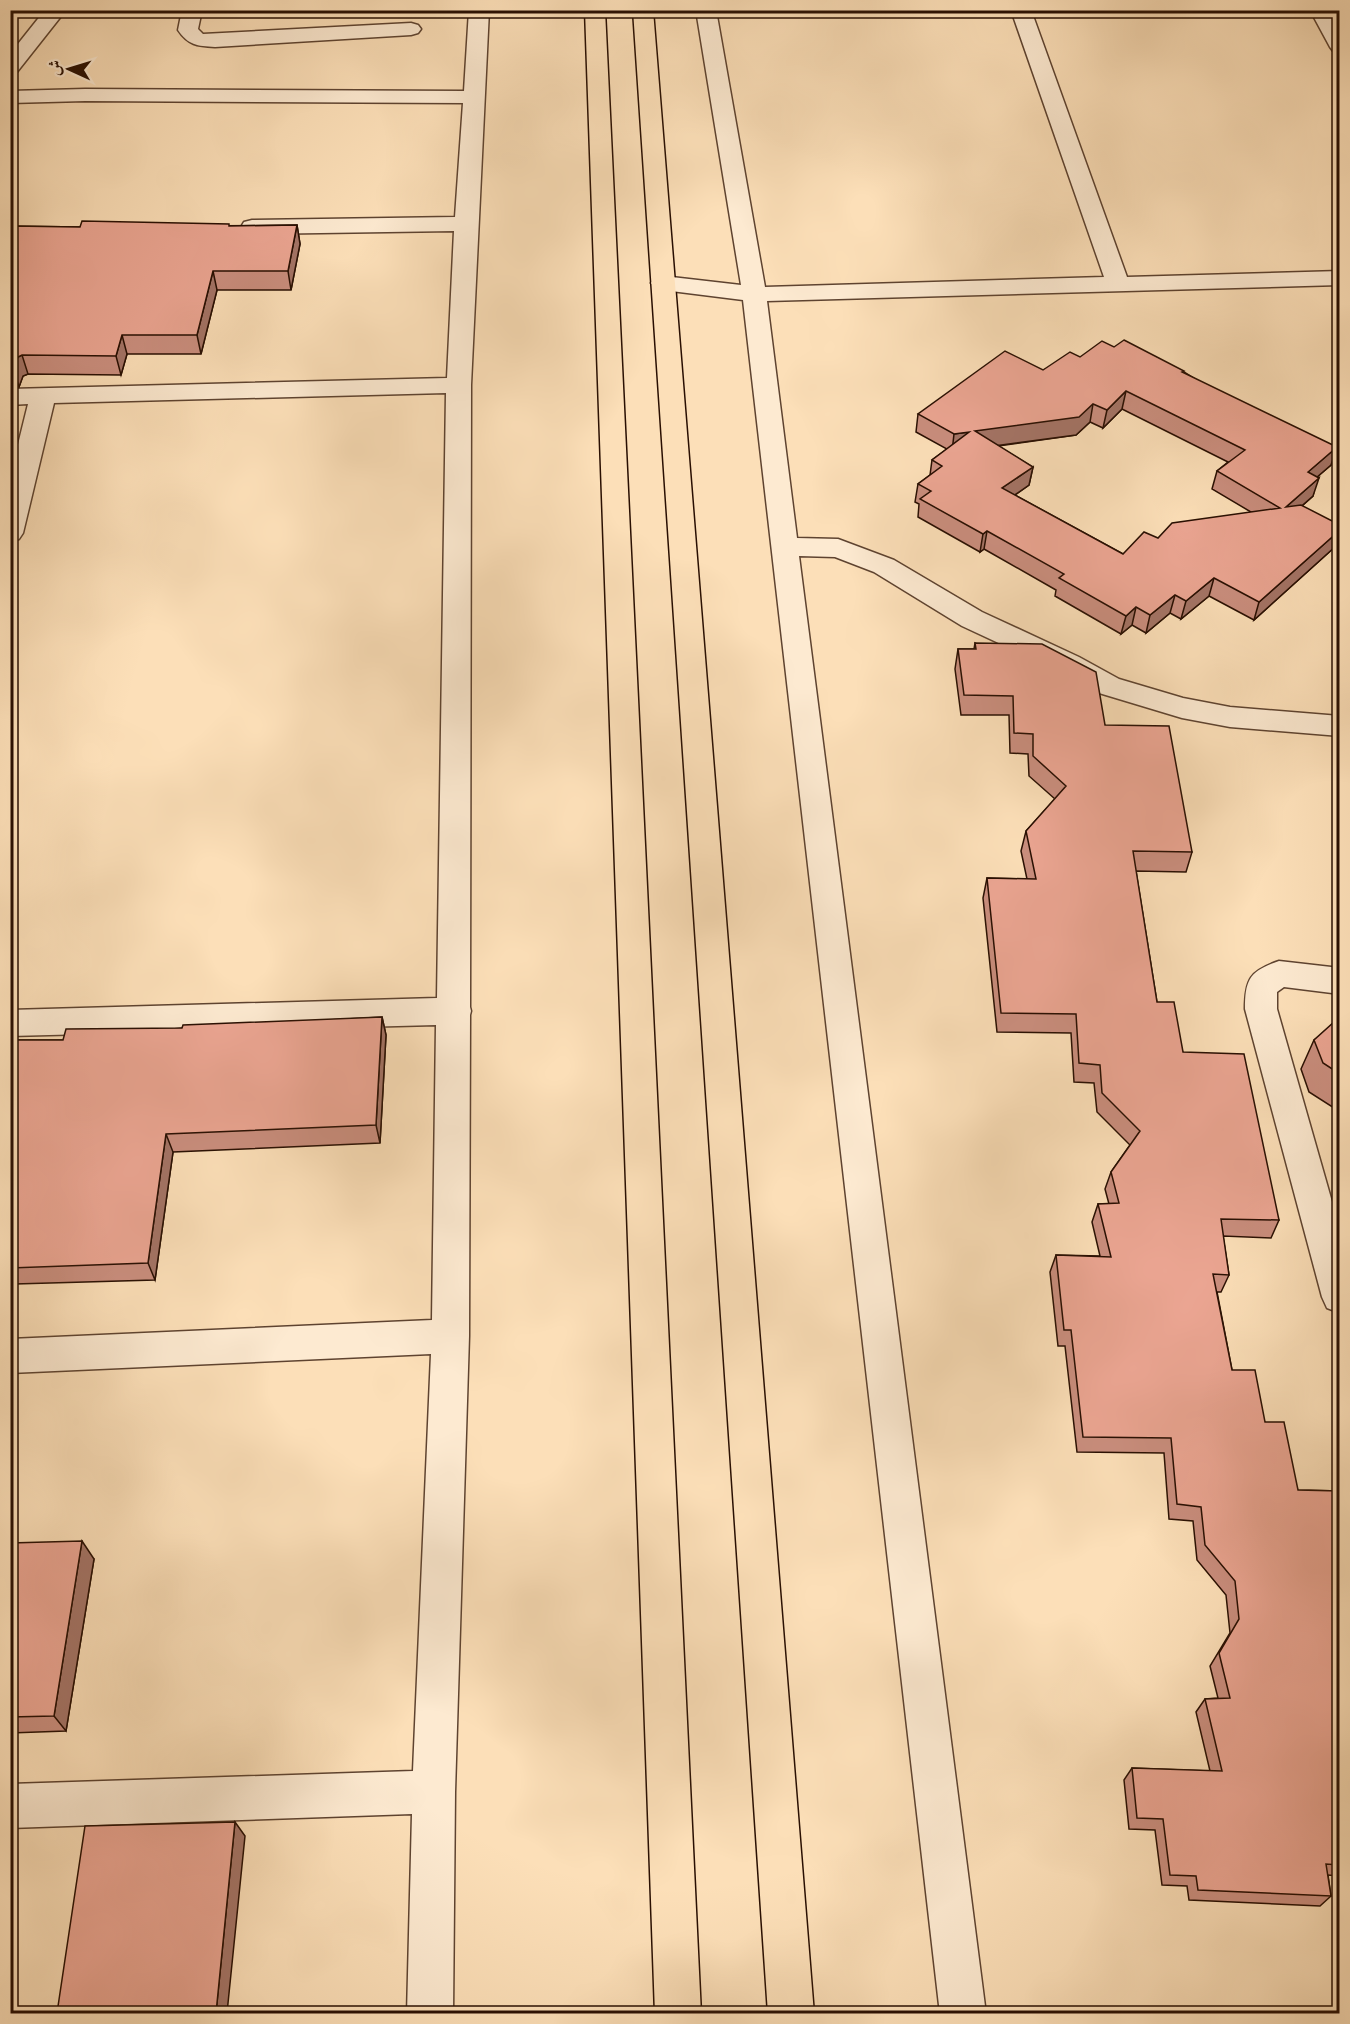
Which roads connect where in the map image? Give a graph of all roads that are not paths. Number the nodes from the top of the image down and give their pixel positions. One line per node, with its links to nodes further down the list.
1 (56, 10): 11 (street)
2 (192, 10): 9 (street)
3 (479, 10): 13 (street)
4 (595, 10): 35 (highway)
5 (643, 10): 17 (highway)
6 (706, 10): 19 (street)
7 (1021, 10): 18 (street)
8 (1320, 10): 10 (street)
9 (411, 29)
10 (1340, 47)
11 (10, 68)
12 (10, 97): 13 (street)
13 (473, 97): 14 (street)
14 (466, 224): 15 (street); 20 (street)
15 (226, 228)
16 (1340, 278): 18 (street)
17 (663, 283): 19 (street); 36 (highway)
18 (1118, 284): 19 (street)
19 (754, 294): 24 (street)
20 (459, 386): 21 (street); 27 (street)
21 (43, 396): 22 (street); 23 (street)
22 (10, 397)
23 (10, 533)
24 (785, 547): 25 (street); 37 (street)
25 (1340, 726)
26 (1340, 981): 29 (street)
27 (455, 1011): 28 (street); 30 (street)
28 (10, 1023)
29 (1340, 1297)
30 (450, 1336): 31 (street); 32 (street)
31 (10, 1356)
32 (434, 1792): 33 (street); 34 (street)
33 (10, 1806)
34 (430, 2013)
35 (678, 2013)
36 (791, 2013)
37 (963, 2013)

